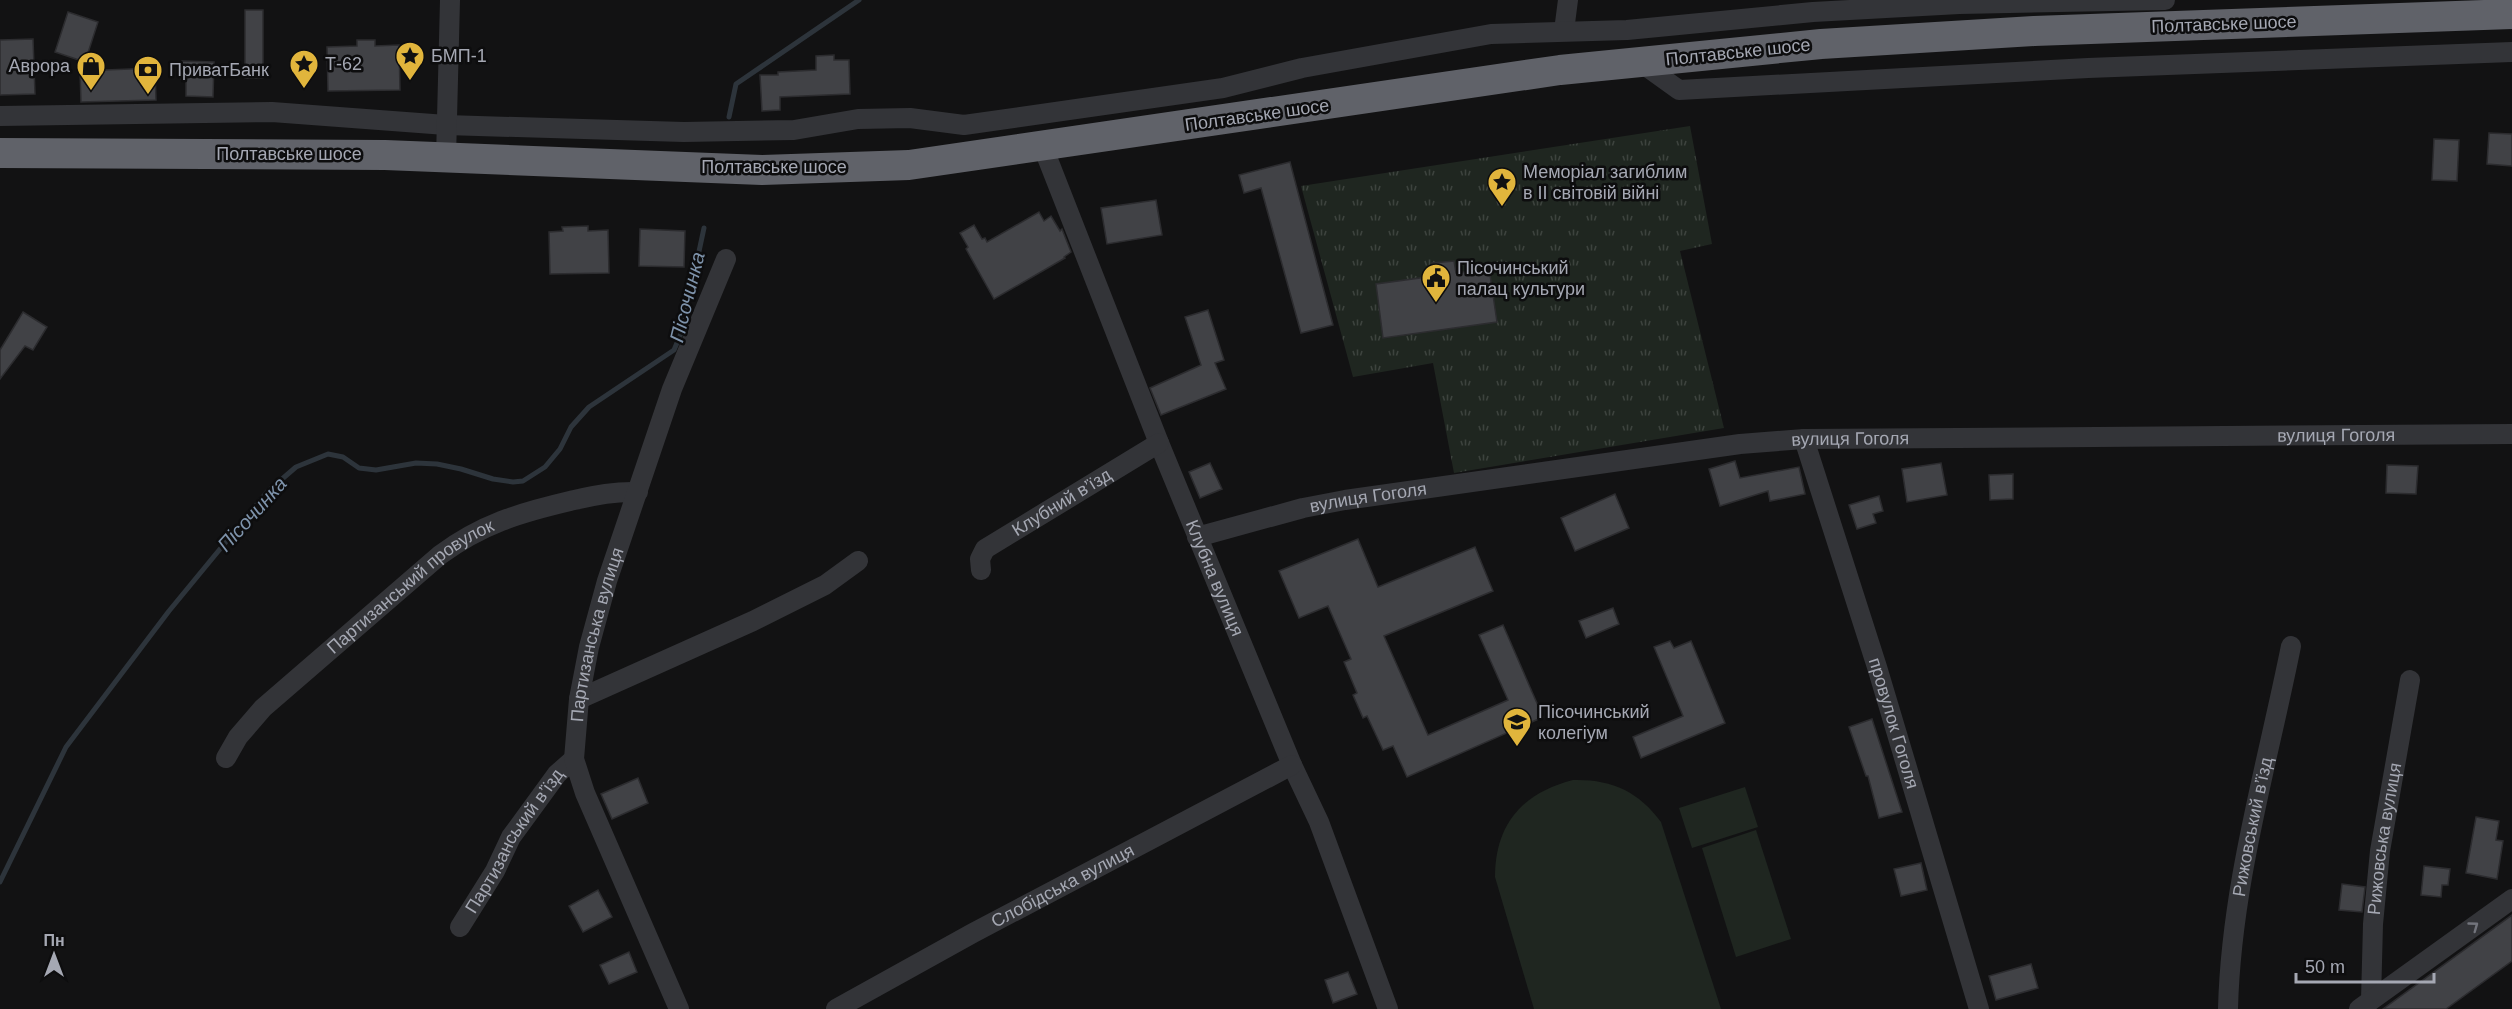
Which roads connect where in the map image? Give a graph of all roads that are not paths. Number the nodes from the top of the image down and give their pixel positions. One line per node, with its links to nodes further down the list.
1 (450, 0): 9 (street)
2 (1568, 0): 5 (street)
3 (2166, 0): 5 (street)
4 (2512, 14): 7 (highway, Полтавське шосе)
5 (1564, 31): 9 (street)
6 (2512, 52): 7 (street)
7 (1640, 62): 10 (highway, Полтавське шосе)
8 (0, 116): 9 (street)
9 (446, 125): 12 (street)
10 (1043, 147): 12 (highway, Полтавське шосе); 16 (street, Клубна вулиця)
11 (0, 153): 12 (highway, Полтавське шосе)
12 (446, 158)
13 (726, 259): 17 (street, Партизанська вулиця)
14 (2512, 434): 15 (street, вулиця Гоголя)
15 (1804, 439): 18 (street, вулиця Гоголя); 33 (street, провулок Гоголя)
16 (1159, 443): 18 (street, Клубна вулиця); 20 (street, Клубний в’їзд)
17 (638, 492): 23 (street, Партизанська вулиця); 24 (street, Партизанський провулок)
18 (1197, 537): 26 (street, Клубна вулиця)
19 (858, 561): 23 (street)
20 (981, 570)
21 (2291, 646): 34 (street, Рижовський в’їзд)
22 (2410, 680): 29 (street, Рижовська вулиця)
23 (579, 699): 25 (street, Партизанська вулиця)
24 (226, 758)
25 (574, 759): 28 (street, Партизанський в’їзд); 30 (street, Партизанська вулиця)
26 (1292, 765): 31 (street, Слобідська вулиця); 32 (street, Клубна вулиця)
27 (2512, 898): 29 (street, Рижовська вулиця, one-way to 27)
28 (460, 927)
29 (2365, 1004)
30 (680, 1009)
31 (836, 1009)
32 (1388, 1009)
33 (1980, 1009)
34 (2228, 1009)

